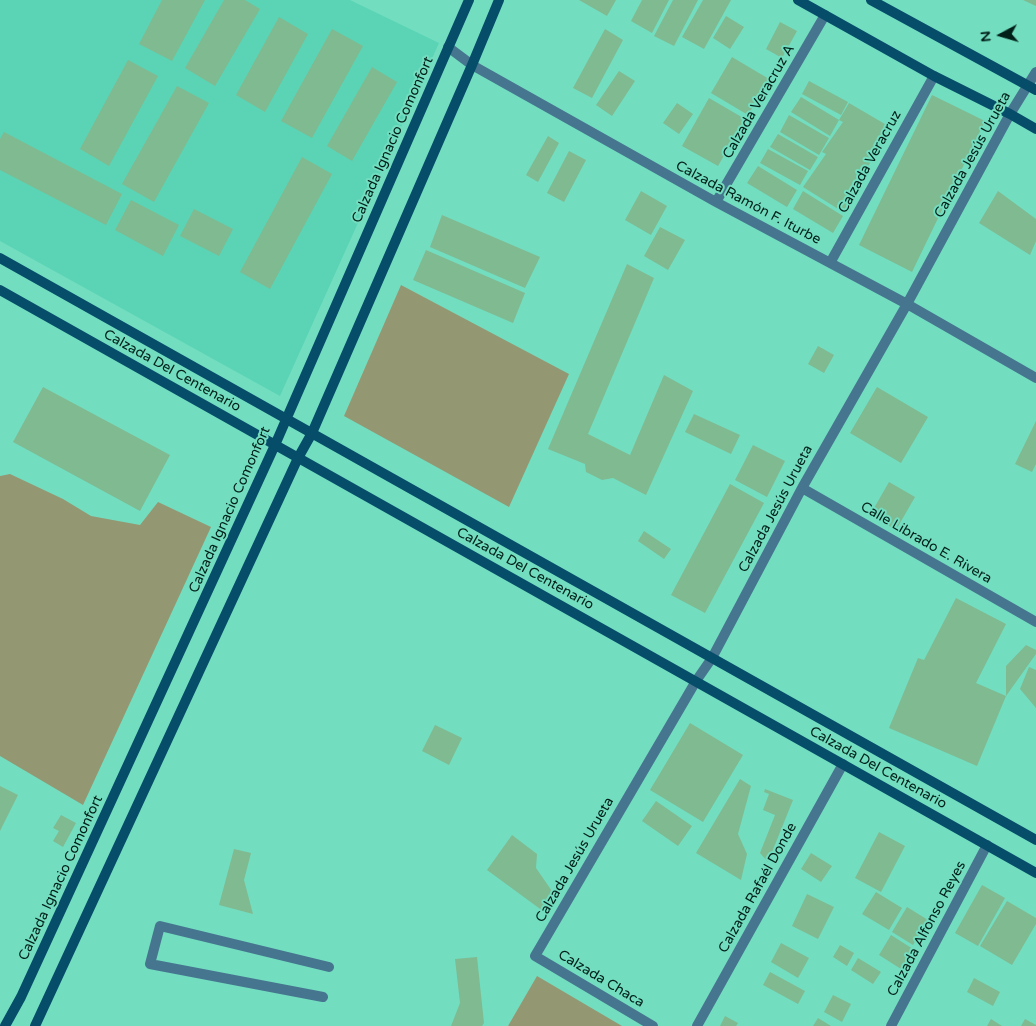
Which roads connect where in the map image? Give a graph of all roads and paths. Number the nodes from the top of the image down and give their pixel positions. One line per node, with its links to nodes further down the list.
1 (469, 0): 6 (main road, Calzada Ignacio Comonfort)
2 (498, 0): 7 (main road)
3 (798, 0): 5 (main road)
4 (871, 0): 10 (main road)
5 (825, 15): 9 (main road); 13 (street, Calzada Veracruz A)
6 (448, 47): 7 (street, Calzada Ramón F. Iturbe); 19 (main road, Calzada Ignacio Comonfort)
7 (472, 65): 13 (street, Calzada Ramón F. Iturbe); 20 (main road)
8 (1036, 72): 10 (street, Calzada Jesús Urueta)
9 (934, 76): 11 (main road); 15 (street, Calzada Veracruz)
10 (1032, 88): 11 (street, Calzada Jesús Urueta)
11 (1010, 114): 12 (main road); 17 (street, Calzada Jesús Urueta)
12 (1036, 129)
13 (716, 202): 15 (street, Calzada Ramón F. Iturbe)
14 (0, 258): 19 (main road, Calzada Del Centenario)
15 (830, 262): 17 (street, Calzada Ramón F. Iturbe)
16 (0, 290): 21 (main road, Calzada Del Centenario)
17 (907, 304): 18 (street, Calzada Ramón F. Iturbe); 23 (street, Calzada Jesús Urueta)
18 (1036, 378)
19 (286, 418): 20 (main road, Calzada Del Centenario); 21 (main road, Calzada Ignacio Comonfort)
20 (312, 433): 22 (main road); 25 (main road, Calzada Del Centenario)
21 (275, 445): 22 (main road, Calzada Del Centenario); 34 (main road, Calzada Ignacio Comonfort)
22 (298, 458): 26 (main road, Calzada Del Centenario); 35 (main road)
23 (802, 488): 24 (street, Calle Librado E. Rivera); 25 (street, Calzada Jesús Urueta)
24 (1036, 622)
25 (712, 658): 26 (street, Calzada Jesús Urueta); 28 (main road, Calzada Del Centenario)
26 (696, 681): 27 (main road, Calzada Del Centenario); 31 (street, Calzada Jesús Urueta)
27 (843, 764): 29 (main road, Calzada Del Centenario); 37 (street, Calzada Rafaél Donde)
28 (1036, 840)
29 (987, 845): 30 (main road, Calzada Del Centenario); 38 (street, Calzada Alfonso Reyes)
30 (1036, 872)
31 (535, 956): 36 (street, Calzada Chaca)
32 (329, 966): 33 (street)
33 (323, 997)
34 (5, 1026)
35 (35, 1026)
36 (653, 1026)
37 (697, 1026)
38 (892, 1026)

